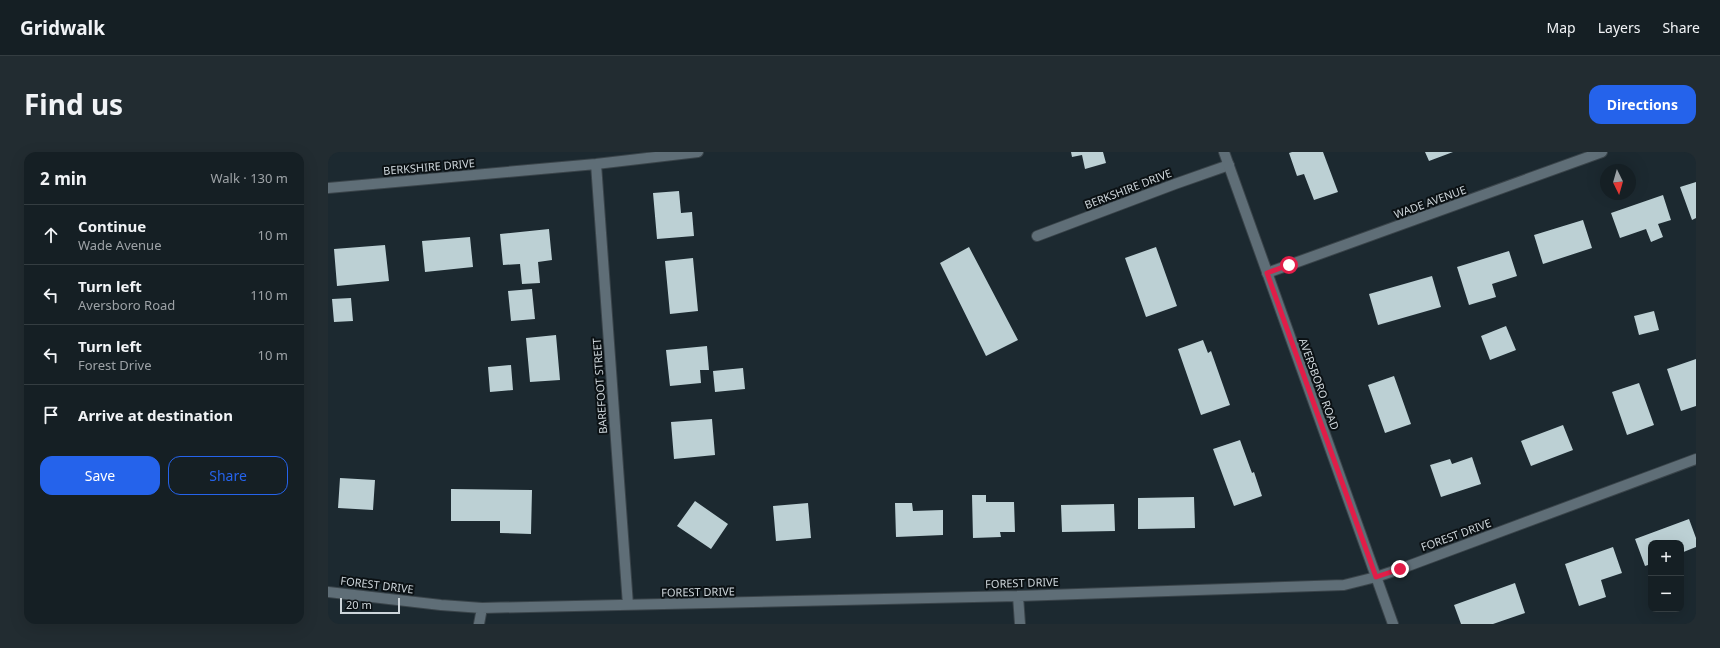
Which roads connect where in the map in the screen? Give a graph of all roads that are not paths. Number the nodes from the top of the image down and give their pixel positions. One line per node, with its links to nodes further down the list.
1 (698, 152): 4 (street, BERKSHIRE DRIVE)
2 (1224, 152): 5 (street, AVERSBORO ROAD)
3 (1602, 152): 8 (street, WADE AVENUE)
4 (596, 164): 6 (street, BERKSHIRE DRIVE); 13 (street, BAREFOOT STREET)
5 (1228, 166): 7 (street, BERKSHIRE DRIVE); 8 (street, AVERSBORO ROAD)
6 (328, 188)
7 (1037, 236)
8 (1267, 273): 10 (street, AVERSBORO ROAD)
9 (1696, 459): 10 (street, FOREST DRIVE)
10 (1376, 577): 12 (street, FOREST DRIVE); 17 (street, AVERSBORO ROAD)
11 (328, 592): 14 (street, FOREST DRIVE)
12 (1018, 596): 13 (street, FOREST DRIVE); 16 (street)
13 (628, 605): 14 (street, FOREST DRIVE)
14 (482, 608): 15 (street)
15 (479, 624)
16 (1020, 624)
17 (1393, 624)

